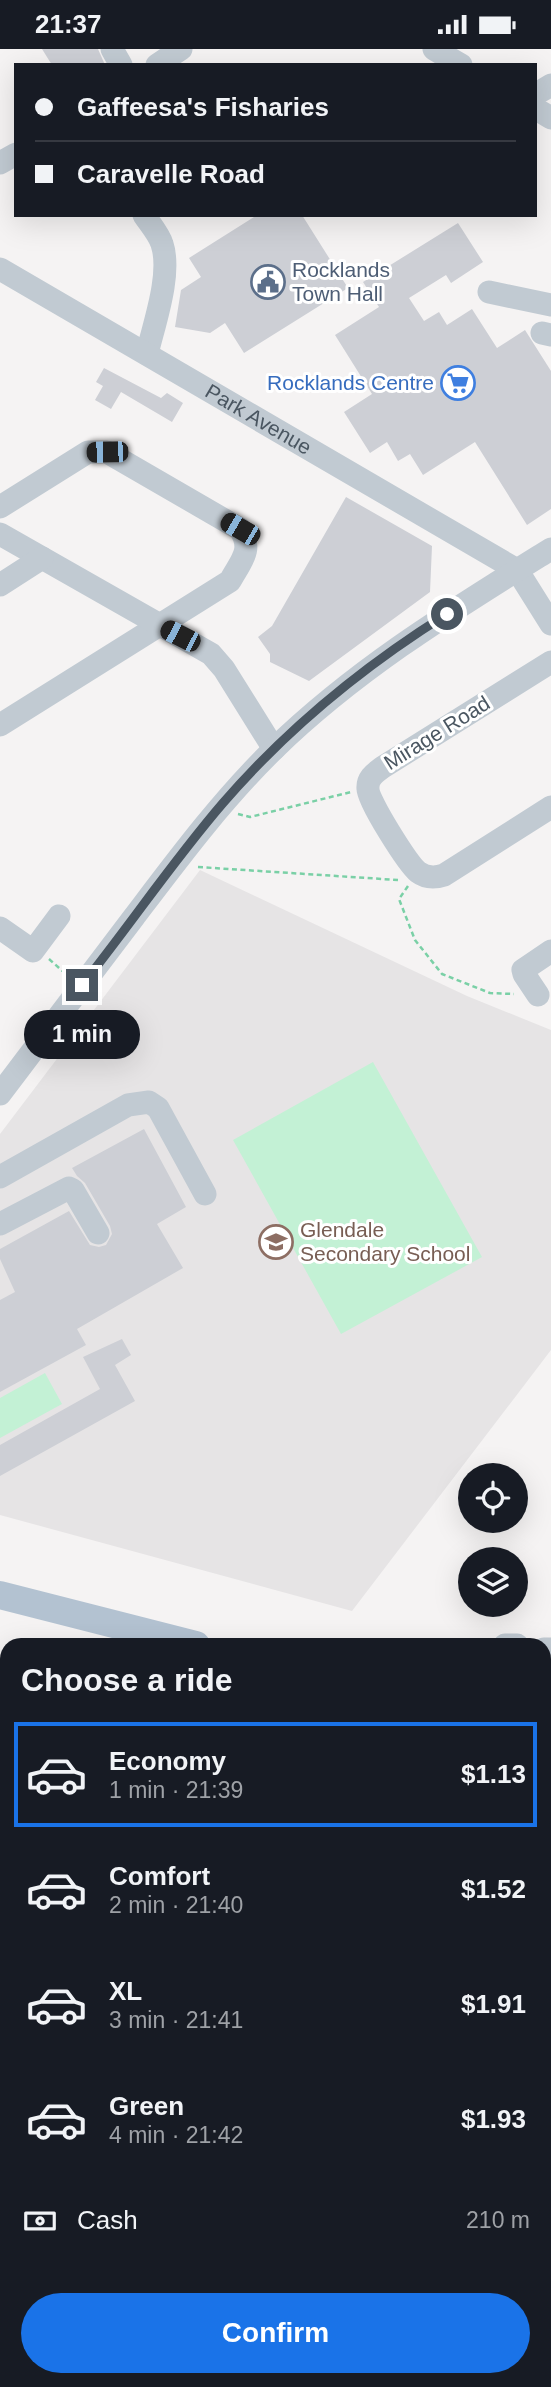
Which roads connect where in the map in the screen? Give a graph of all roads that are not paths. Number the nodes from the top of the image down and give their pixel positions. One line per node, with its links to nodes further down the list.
1 (181, 49): 3 (street)
2 (435, 49): 4 (street)
3 (160, 63)
4 (458, 63)
5 (146, 217): 9 (street)
6 (0, 269): 9 (street, Park Avenue)
7 (489, 292): 8 (street)
8 (551, 305)
9 (147, 354): 14 (street, Park Avenue)
10 (0, 507): 17 (street)
11 (0, 534): 13 (street)
12 (551, 549): 14 (street)
13 (42, 558): 15 (street); 17 (street)
14 (517, 570): 16 (street); 20 (street)
15 (0, 585)
16 (551, 624)
17 (160, 626): 19 (street); 20 (street)
18 (551, 662): 21 (street, Mirage Road)
19 (0, 725)
20 (274, 749): 26 (street)
21 (551, 807)
22 (59, 916): 23 (street)
23 (0, 928)
24 (551, 951): 25 (street)
25 (538, 995)
26 (0, 1094)
27 (0, 1177): 28 (street)
28 (205, 1194)
29 (0, 1224): 30 (street)
30 (98, 1233)
31 (0, 1595): 32 (main road)
32 (169, 1638)

